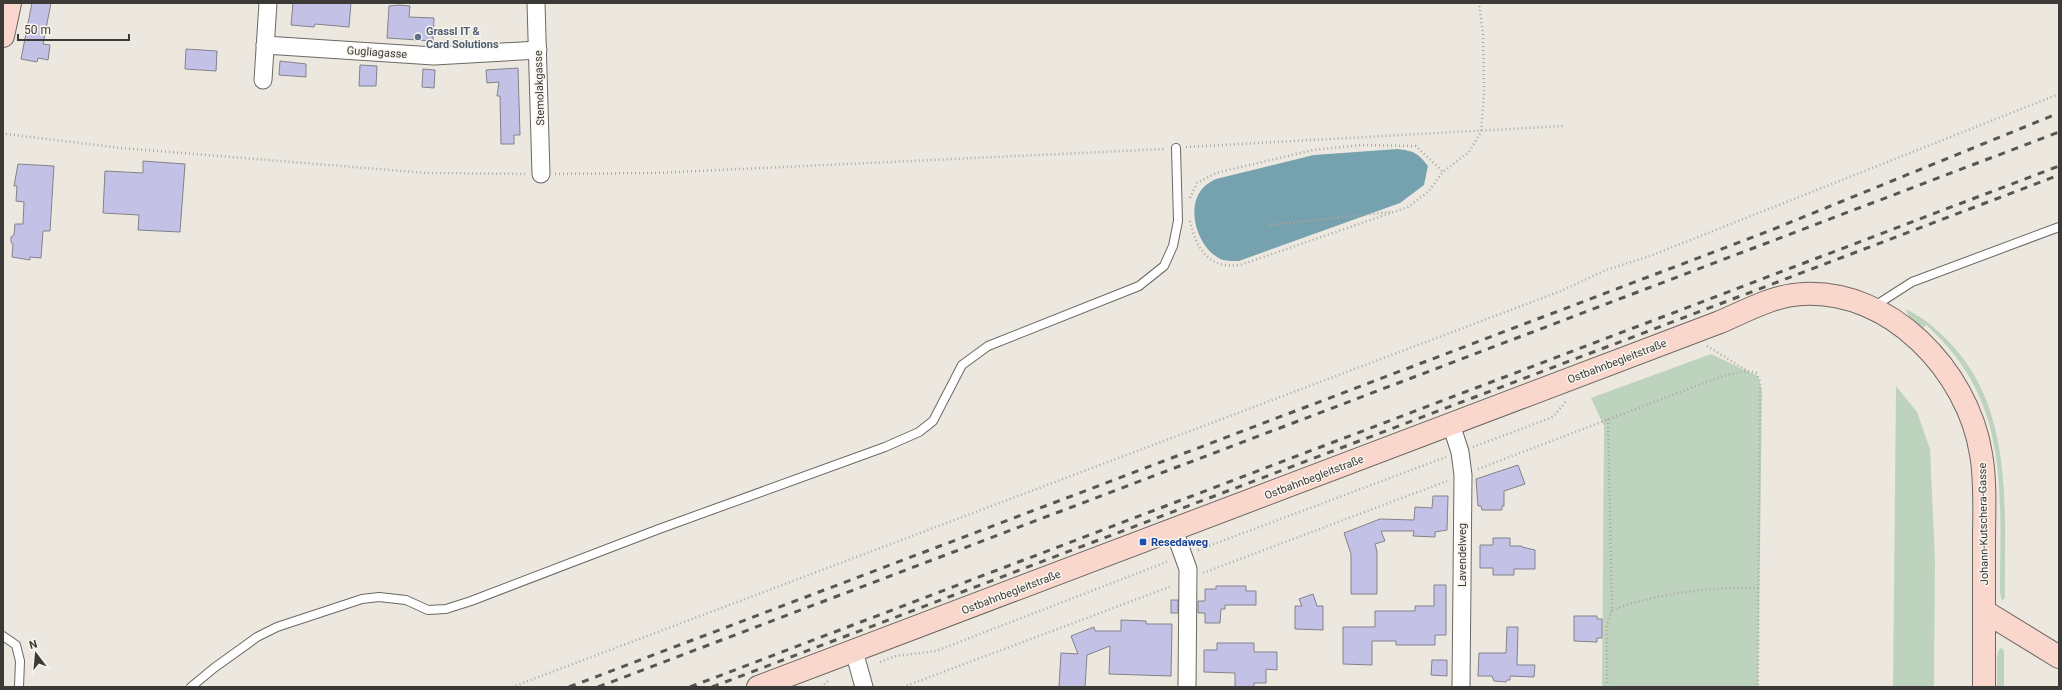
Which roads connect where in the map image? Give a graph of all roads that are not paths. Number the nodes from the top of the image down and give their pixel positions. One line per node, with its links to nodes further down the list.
1 (10, 3): 4 (street)
2 (268, 3): 5 (street)
3 (536, 3): 6 (street, Stemolakgasse)
4 (3, 36)
5 (265, 45): 6 (street, Gugliagasse); 7 (street)
6 (538, 50): 9 (street, Stemolakgasse)
7 (263, 80)
8 (1176, 148): 19 (lane)
9 (541, 174)
10 (2059, 227): 11 (lane)
11 (1872, 308): 12 (street, Ostbahnbegleitstraße); 14 (street, Johann-Kutschera-Gasse)
12 (1451, 424): 13 (street, Ostbahnbegleitstraße); 23 (street, Lavendelweg)
13 (1174, 530): 17 (street, Ostbahnbegleitstraße); 22 (street)
14 (1984, 611): 16 (street); 24 (street, Johann-Kutschera-Gasse)
15 (3, 636): 18 (lane)
16 (2059, 657)
17 (857, 660): 20 (street, Ostbahnbegleitstraße); 21 (street)
18 (19, 687)
19 (191, 687)
20 (758, 687)
21 (864, 687)
22 (1187, 687)
23 (1461, 687)
24 (1984, 687)

